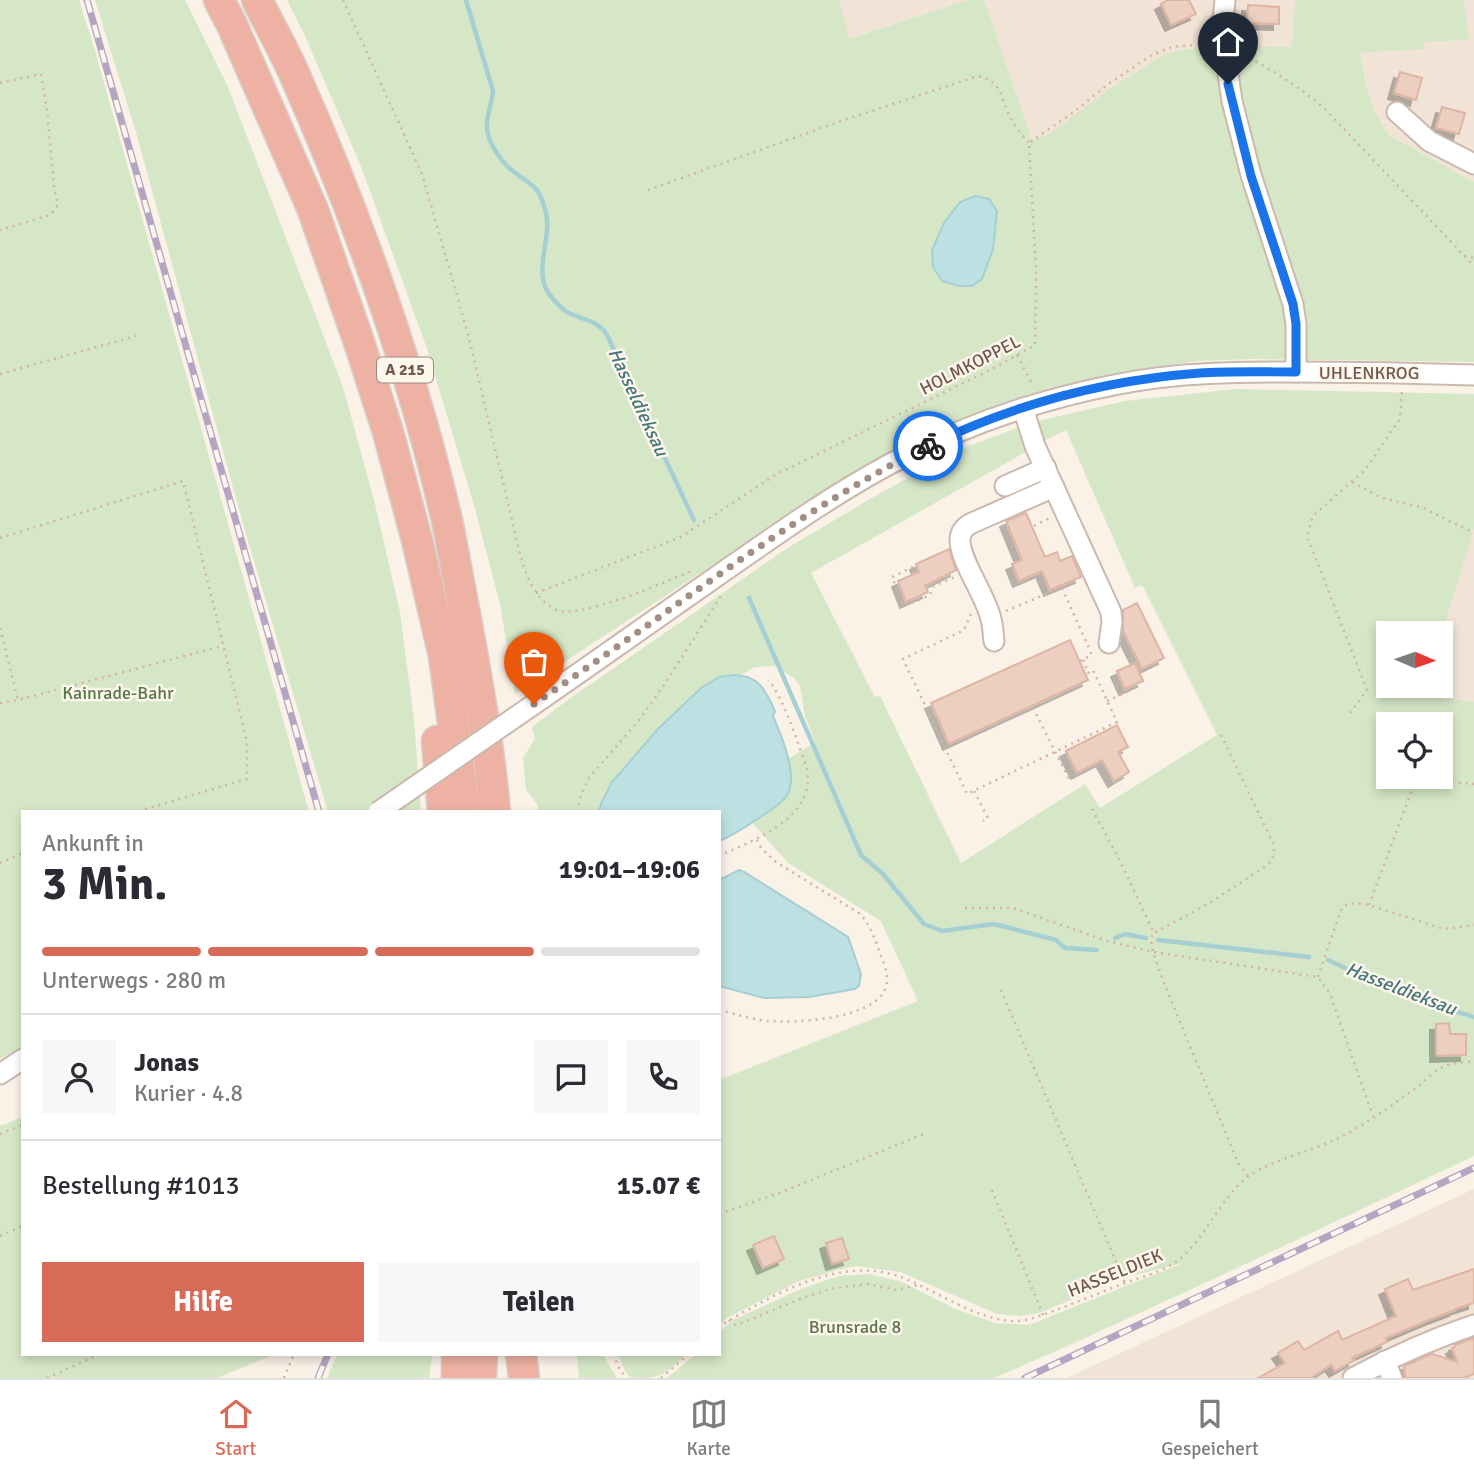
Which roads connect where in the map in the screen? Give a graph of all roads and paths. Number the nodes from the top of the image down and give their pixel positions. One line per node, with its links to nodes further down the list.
1 (219, 0): 32 (highway, A 215)
2 (257, 0): 62 (highway, A 215)
3 (343, 0): 35 (path)
4 (1225, 0): 5 (street)
5 (1221, 44): 8 (path); 12 (path); 17 (street)
6 (0, 83): 11 (path)
7 (1397, 112): 9 (street)
8 (1029, 143): 10 (path); 16 (path, HOLMKOPPEL)
9 (1474, 164)
10 (648, 190)
11 (0, 230)
12 (1464, 256): 13 (path); 14 (path)
13 (1474, 258)
14 (1474, 266)
15 (136, 336): 19 (path)
16 (1017, 355): 21 (path); 35 (path, HOLMKOPPEL)
17 (1296, 372): 18 (street, UHLENKROG); 22 (street, UHLENKROG)
18 (1404, 372): 20 (street, UHLENKROG); 24 (path)
19 (0, 374)
20 (1474, 375)
21 (1035, 391)
22 (1023, 408): 23 (street); 33 (street, UHLENKROG)
23 (1046, 468): 25 (street); 26 (street)
24 (1352, 482): 27 (path); 49 (path)
25 (1005, 486)
26 (1054, 487): 30 (street); 31 (street)
27 (1474, 533)
28 (0, 538): 40 (path)
29 (913, 567): 30 (path)
30 (971, 571): 36 (street)
31 (1093, 574): 34 (path); 39 (street)
32 (425, 576): 60 (highway); 61 (highway, A 215)
33 (723, 582): 35 (path); 59 (street, UHLENKROG, bridge); 63 (path)
34 (1062, 587): 36 (path); 41 (path)
35 (536, 593)
36 (989, 612): 38 (street); 56 (path)
37 (0, 628): 45 (path)
38 (994, 641)
39 (1109, 643)
40 (222, 646): 45 (path); 58 (path)
41 (1092, 655)
42 (1083, 659): 46 (path)
43 (769, 680): 65 (path)
44 (1129, 691): 46 (path)
45 (18, 700): 47 (path)
46 (1107, 701): 51 (path)
47 (0, 703)
48 (1033, 708): 51 (path)
49 (1350, 713)
50 (1221, 736): 72 (path)
51 (1055, 752): 53 (path); 56 (path)
52 (1065, 754): 53 (path)
53 (1058, 757): 54 (path)
54 (1069, 779)
55 (1474, 784): 69 (path)
56 (974, 790): 64 (path)
57 (1092, 809): 72 (path)
58 (143, 810)
59 (381, 810)
60 (443, 810)
61 (465, 810)
62 (495, 810)
63 (578, 810)
64 (983, 821)
65 (757, 840): 67 (path); 76 (path)
66 (21, 854): 68 (path)
67 (721, 855)
68 (0, 863)
69 (1369, 905): 71 (path); 74 (path)
70 (965, 908): 73 (path)
71 (1474, 925)
72 (1154, 933): 73 (path)
73 (1153, 952): 74 (path); 84 (path)
74 (1318, 977): 80 (path)
75 (1001, 990): 89 (path)
76 (721, 1010)
77 (21, 1060): 79 (street)
78 (1474, 1061): 80 (path, HASSELDIEK)
79 (0, 1074)
80 (1373, 1116): 84 (path, HASSELDIEK)
81 (21, 1126): 82 (path)
82 (0, 1134)
83 (923, 1134): 86 (path)
84 (1248, 1176): 89 (path, HASSELDIEK)
85 (992, 1190): 91 (path)
86 (721, 1213)
87 (21, 1227): 88 (path)
88 (0, 1236)
89 (1125, 1283): 91 (path, HASSELDIEK)
90 (918, 1285): 91 (path, HASSELDIEK); 92 (path); 92 (path, HASSELDIEK)
91 (1043, 1315)
92 (729, 1320): 94 (path, HASSELDIEK)
93 (1474, 1325): 103 (street)
94 (721, 1326)
95 (96, 1356): 104 (path)
96 (292, 1356): 105 (path)
97 (457, 1356): 106 (highway)
98 (482, 1356): 107 (highway)
99 (512, 1356): 108 (highway)
100 (521, 1356): 109 (highway)
101 (614, 1356): 110 (path)
102 (688, 1356): 111 (path)
103 (1388, 1369): 112 (street)
104 (47, 1378)
105 (284, 1378)
106 (457, 1378)
107 (481, 1378)
108 (510, 1378)
109 (524, 1378)
110 (626, 1378)
111 (661, 1378)
112 (1353, 1378)

